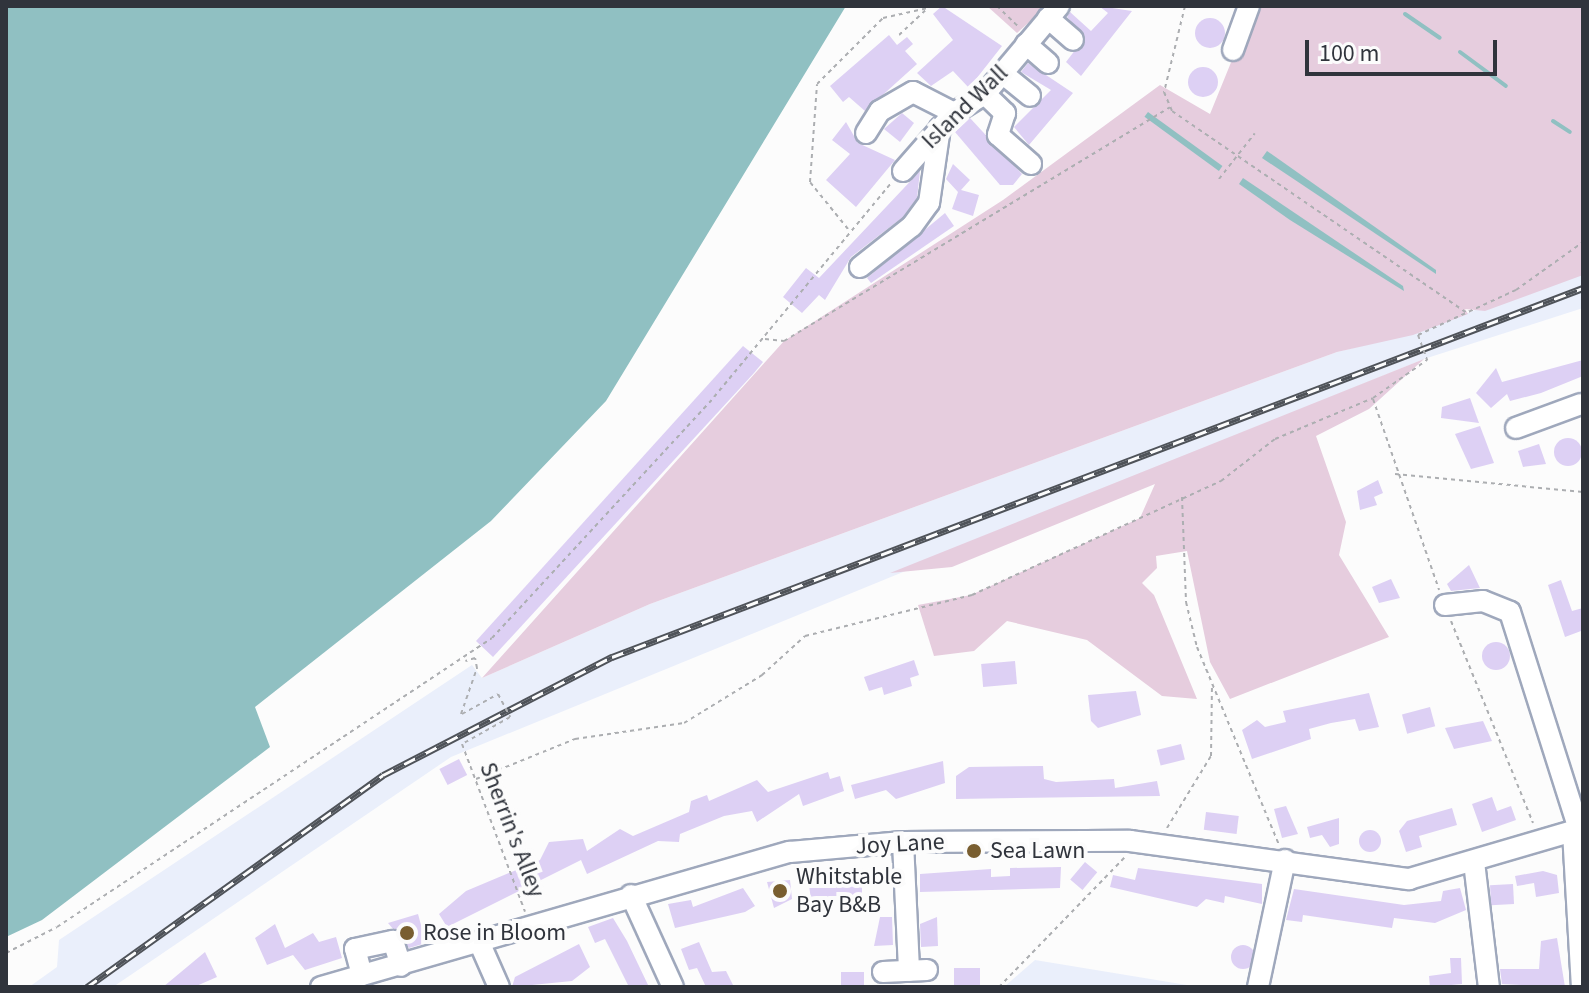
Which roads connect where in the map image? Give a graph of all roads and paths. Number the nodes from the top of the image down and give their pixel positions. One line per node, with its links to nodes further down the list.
1 (997, 6): 8 (path)
2 (1185, 6): 14 (path)
3 (929, 7): 6 (path); 22 (path)
4 (1241, 8): 9 (street)
5 (1053, 12): 7 (street); 8 (street, Island Wall)
6 (899, 35)
7 (1073, 40)
8 (1028, 41): 10 (street); 11 (street, Island Wall)
9 (1233, 50)
10 (1048, 63)
11 (1002, 73): 12 (street, Island Wall); 13 (street)
12 (985, 94): 15 (street, Island Wall); 19 (street)
13 (1030, 96)
14 (1170, 107): 18 (path); 26 (path)
15 (947, 120): 16 (street); 20 (street, Island Wall); 24 (street)
16 (866, 133)
17 (1255, 133): 18 (path)
18 (1237, 156): 21 (path); 25 (path)
19 (1031, 164)
20 (903, 171): 22 (path)
21 (1219, 179)
22 (849, 229): 26 (path)
23 (1583, 242): 25 (path)
24 (860, 267)
25 (1468, 314): 27 (path, bridge)
26 (762, 338): 34 (path)
27 (1373, 398): 30 (path); 32 (path)
28 (1580, 402): 29 (street)
29 (1516, 428)
30 (1394, 474): 31 (path); 33 (path)
31 (1583, 492)
32 (1182, 496): 35 (path); 36 (path)
33 (1445, 605): 37 (street); 39 (path)
34 (464, 660): 36 (path, Sherrin's Alley, bridge); 46 (path)
35 (1212, 685): 40 (path); 41 (path)
36 (476, 779): 44 (path, Sherrin's Alley)
37 (1579, 830): 39 (street, Joy Lane); 54 (street)
38 (903, 842): 40 (street, Joy Lane); 43 (street, Joy Lane); 47 (street)
39 (1541, 842): 42 (street, Joy Lane)
40 (1148, 843): 41 (street, Joy Lane); 51 (path)
41 (1285, 860): 42 (street, Joy Lane); 52 (street)
42 (1474, 862): 53 (street)
43 (631, 895): 44 (street, Joy Lane); 50 (street)
44 (532, 928): 45 (street, Joy Lane)
45 (480, 944): 48 (street, Joy Lane); 49 (street)
46 (6, 953)
47 (883, 972)
48 (327, 986)
49 (499, 987)
50 (673, 987)
51 (999, 987)
52 (1258, 987)
53 (1489, 987)
54 (1582, 987)

